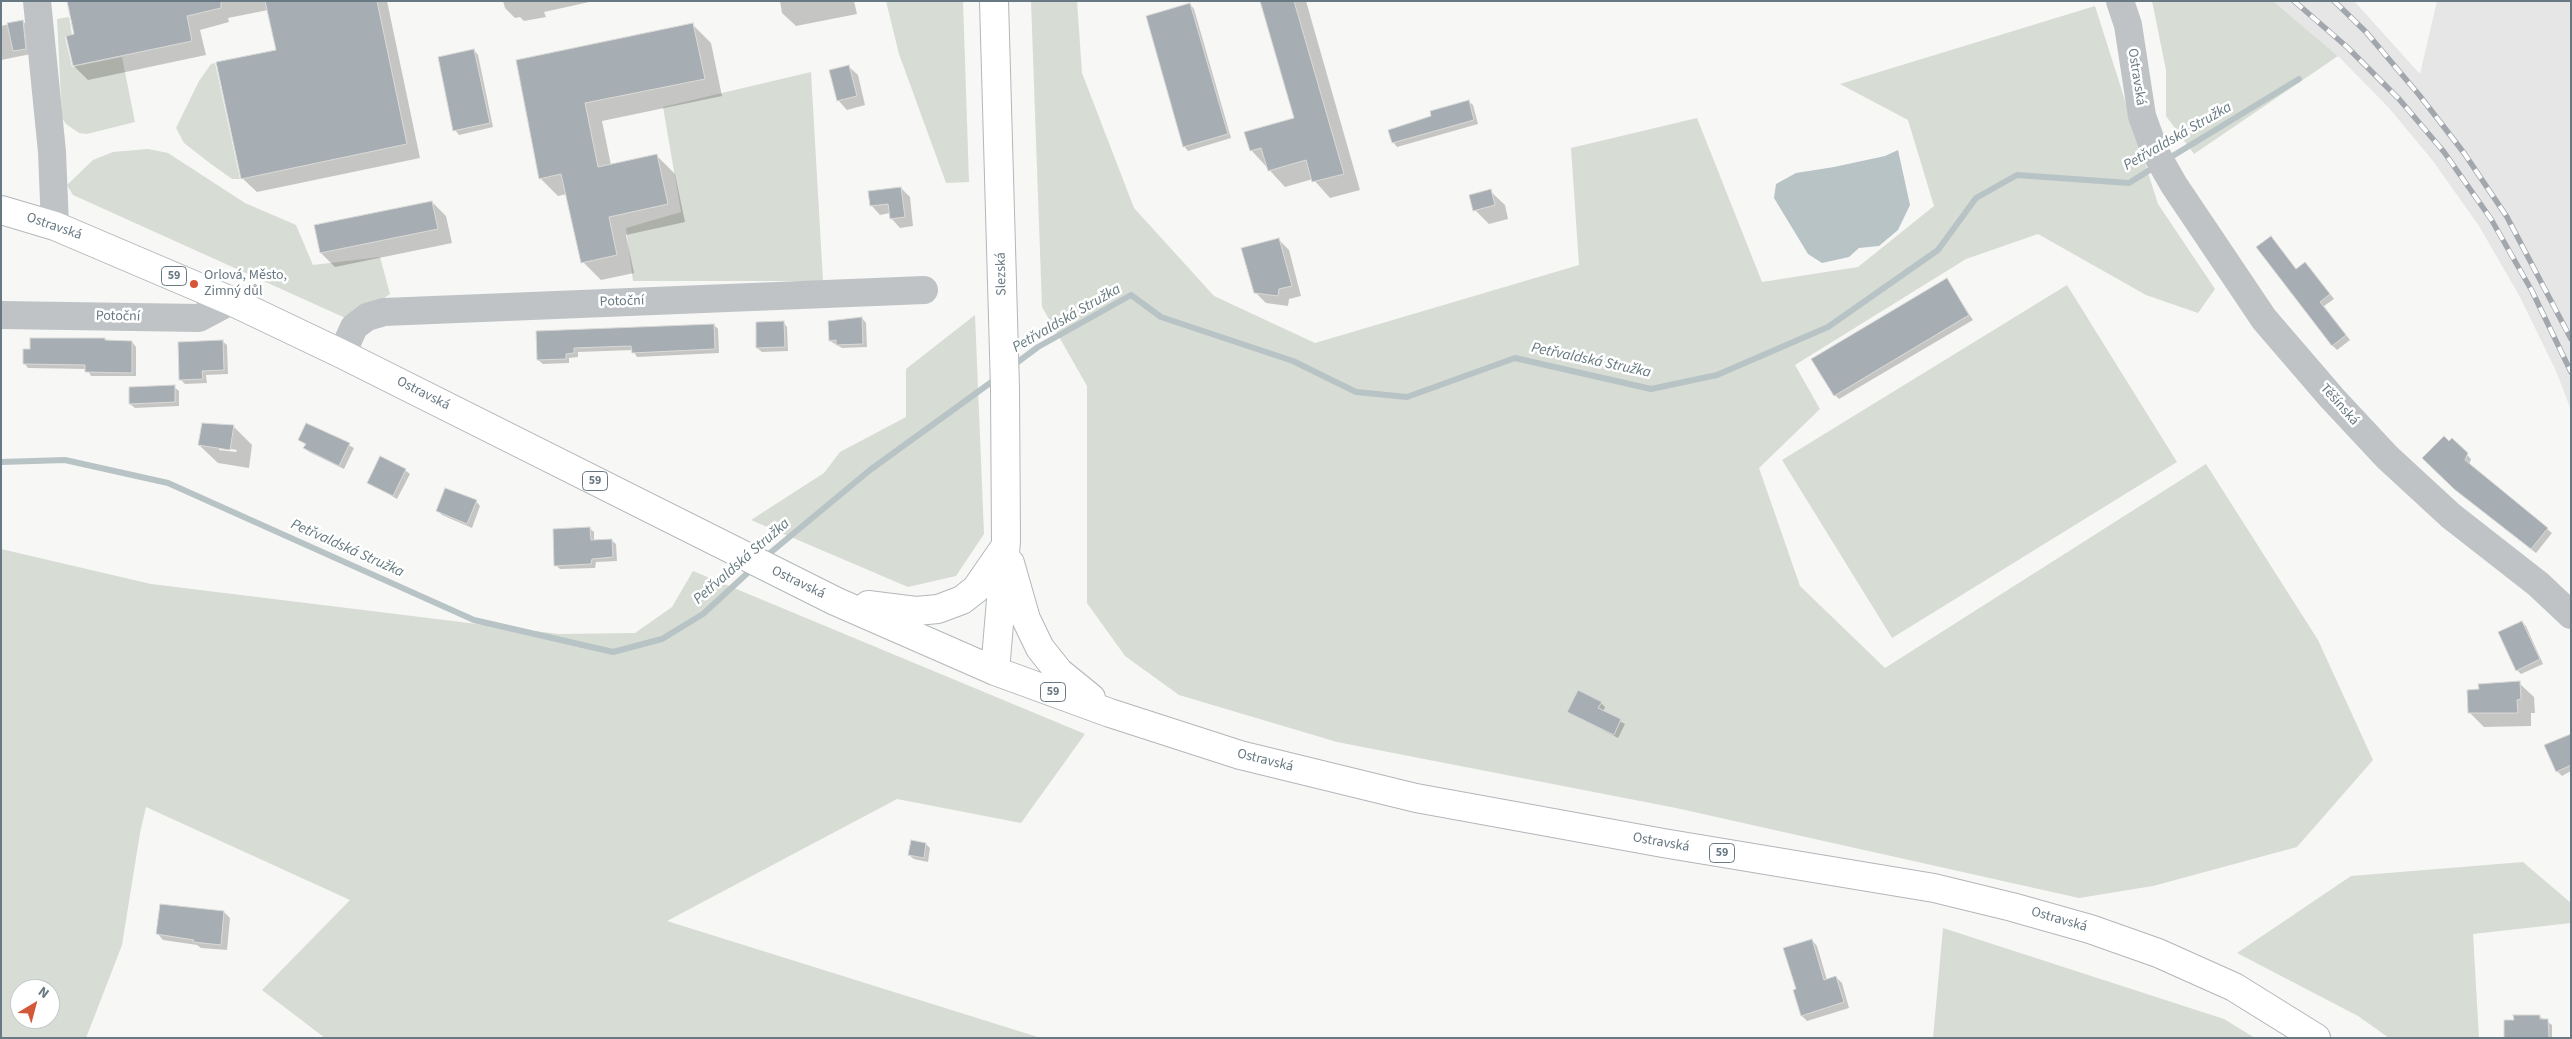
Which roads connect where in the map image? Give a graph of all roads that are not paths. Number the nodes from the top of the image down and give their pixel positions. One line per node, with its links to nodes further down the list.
1 (37, 1): 6 (street)
2 (994, 1): 11 (main road, Slezská)
3 (2120, 1): 4 (street, Ostravská)
4 (2155, 152): 13 (street, Těšínská)
5 (1, 210): 6 (main road, Ostravská / 59)
6 (55, 226): 8 (main road, Ostravská / 59)
7 (924, 290): 10 (street, Potoční)
8 (231, 301): 9 (street, Potoční); 10 (main road, Ostravská / 59)
9 (1, 315)
10 (342, 354): 12 (main road, Ostravská / 59)
11 (1006, 546): 12 (main road); 14 (main road, Slezská); 15 (main road)
12 (835, 600): 14 (main road, 59)
13 (2571, 615)
14 (995, 670): 15 (main road, Ostravská / 59)
15 (1110, 713): 16 (main road, Ostravská / 59)
16 (2316, 1038)

